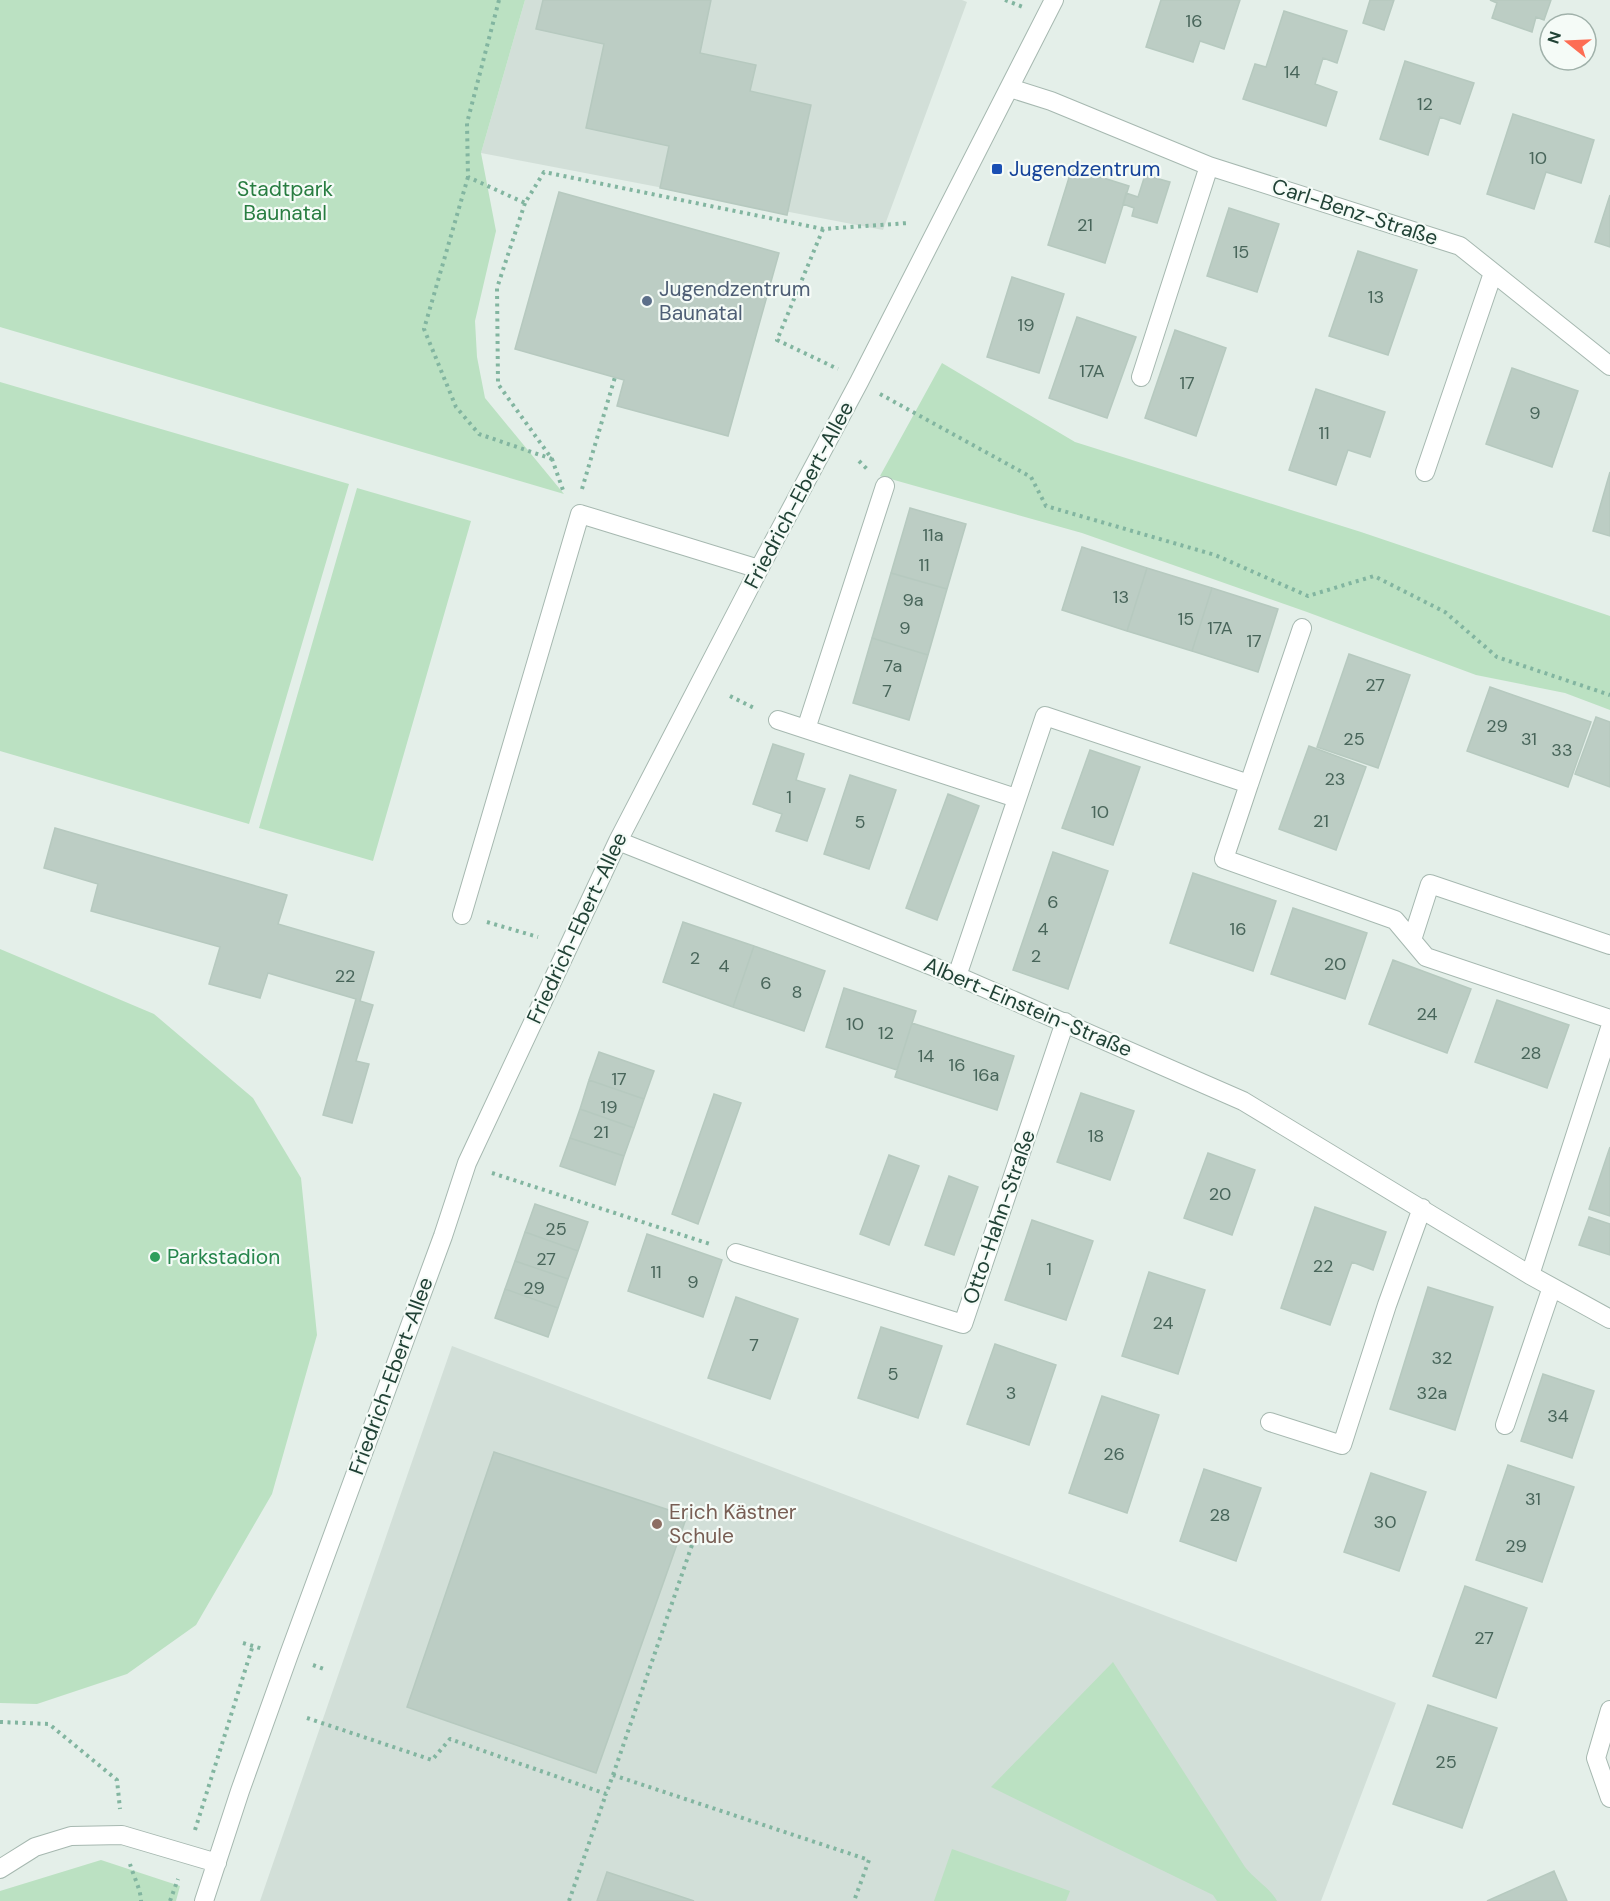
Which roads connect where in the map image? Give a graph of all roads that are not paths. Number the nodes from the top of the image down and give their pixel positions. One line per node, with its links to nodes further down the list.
1 (1054, 0): 2 (street, Friedrich-Ebert-Allee)
2 (1010, 88): 3 (street, Carl-Benz-Straße); 9 (street, Friedrich-Ebert-Allee)
3 (1209, 166): 4 (street, Carl-Benz-Straße); 6 (street)
4 (1493, 273): 5 (street, Carl-Benz-Straße); 7 (street)
5 (1610, 366)
6 (1141, 378)
7 (1425, 472)
8 (885, 486): 12 (street)
9 (759, 569): 15 (street, Friedrich-Ebert-Allee); 16 (street)
10 (1302, 628): 13 (street)
11 (778, 720): 12 (street)
12 (806, 729): 14 (street)
13 (1249, 784): 14 (street); 17 (street)
14 (1016, 798): 19 (street)
15 (618, 841): 19 (street, Albert-Einstein-Straße); 32 (street, Friedrich-Ebert-Allee)
16 (462, 915)
17 (1412, 940): 18 (street); 20 (street)
18 (1610, 945)
19 (957, 976): 21 (street, Albert-Einstein-Straße)
20 (1610, 1019)
21 (1065, 1022): 23 (street, Albert-Einstein-Straße); 24 (street, Otto-Hahn-Straße)
22 (1610, 1028): 25 (street)
23 (1422, 1208): 25 (street, Albert-Einstein-Straße); 28 (street)
24 (736, 1253)
25 (1530, 1275): 26 (street, Albert-Einstein-Straße)
26 (1552, 1287): 27 (street, Albert-Einstein-Straße); 29 (street)
27 (1610, 1319)
28 (1270, 1422)
29 (1505, 1425)
30 (1610, 1710): 31 (street)
31 (1610, 1798)
32 (217, 1863): 33 (street); 34 (street, Friedrich-Ebert-Allee)
33 (0, 1869)
34 (204, 1901)

